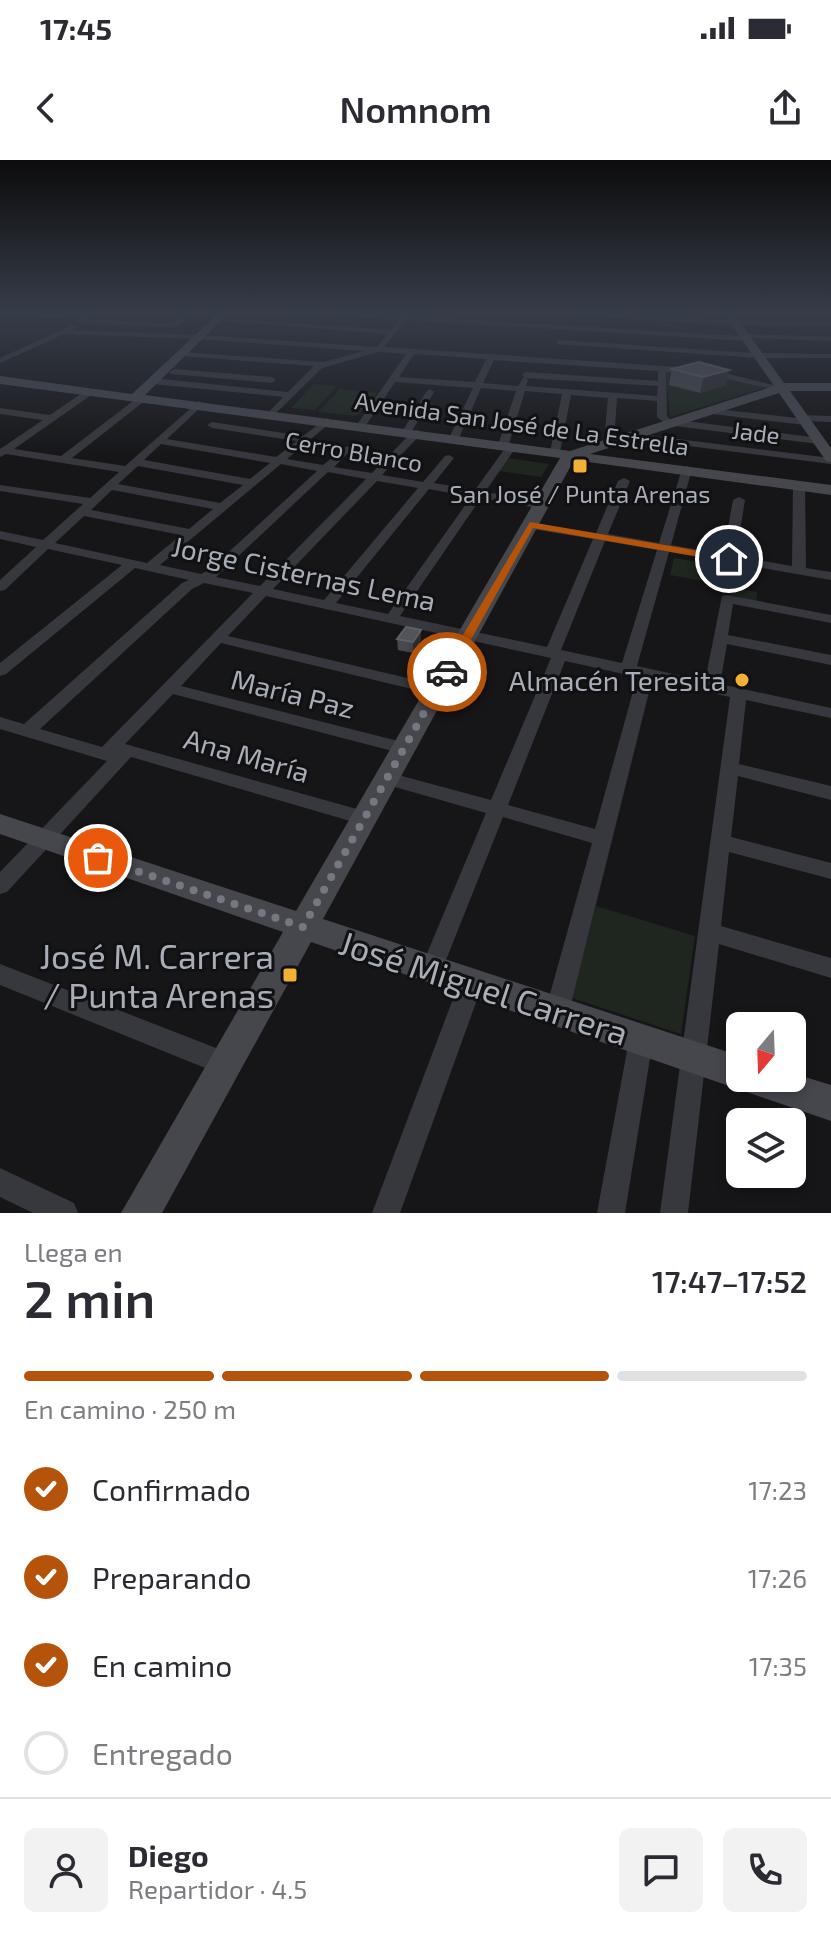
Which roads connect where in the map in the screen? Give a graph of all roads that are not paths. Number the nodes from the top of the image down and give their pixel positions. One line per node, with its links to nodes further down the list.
1 (174, 360): 21 (main road)
2 (185, 360): 20 (street)
3 (195, 360): 16 (street)
4 (259, 360): 11 (street)
5 (334, 360): 13 (street)
6 (406, 360): 14 (street)
7 (490, 360): 22 (street)
8 (531, 360): 17 (street)
9 (544, 360): 12 (street)
10 (762, 360): 24 (main road)
11 (292, 361): 13 (street); 16 (street)
12 (554, 361): 15 (street)
13 (323, 364): 32 (street)
14 (402, 366): 18 (street); 22 (street)
15 (662, 368): 23 (street); 24 (street)
16 (283, 370): 20 (street)
17 (526, 375): 23 (street); 26 (street)
18 (393, 379): 22 (street); 25 (street)
19 (0, 380): 28 (main road, Avenida San José de La Estrella)
20 (272, 380): 29 (street)
21 (153, 381): 29 (street); 34 (main road)
22 (480, 381): 26 (street); 30 (street); 50 (street)
23 (662, 384): 35 (street)
24 (781, 388): 27 (main road); 38 (main road); 42 (main road)
25 (386, 389): 30 (street); 46 (street)
26 (521, 389): 31 (street); 54 (street)
27 (831, 390)
28 (91, 391): 34 (main road, Avenida San José de La Estrella); 40 (street)
29 (260, 392): 32 (street)
30 (430, 392): 48 (street)
31 (567, 392): 33 (street); 59 (street)
32 (289, 395): 39 (street)
33 (613, 396): 35 (street); 53 (street)
34 (140, 397): 36 (main road, Avenida San José de La Estrella); 61 (street)
35 (662, 399): 44 (street)
36 (199, 404): 39 (main road, Avenida San José de La Estrella); 52 (street)
37 (0, 411): 40 (street)
38 (707, 411): 42 (street); 44 (main road)
39 (272, 414): 43 (main road, Avenida San José de La Estrella)
40 (52, 418): 55 (street)
41 (831, 419): 42 (street)
42 (804, 420): 57 (main road)
43 (327, 421): 46 (main road, Avenida San José de La Estrella); 51 (street)
44 (670, 423): 49 (main road); 57 (street)
45 (212, 425): 47 (street)
46 (361, 426): 48 (main road, Avenida San José de La Estrella)
47 (260, 432): 51 (street); 58 (street)
48 (412, 433): 50 (main road, Avenida San José de La Estrella); 66 (street)
49 (629, 436): 53 (main road); 57 (street, Jade)
50 (454, 438): 54 (main road, Avenida San José de La Estrella)
51 (305, 439): 62 (street)
52 (160, 441): 58 (street, Cerro Blanco); 63 (street)
53 (609, 442): 59 (main road)
54 (508, 445): 59 (main road, Avenida San José de La Estrella); 75 (street)
55 (2, 449): 61 (street)
56 (347, 449): 64 (street)
57 (827, 451)
58 (233, 453): 62 (street, Cerro Blanco)
59 (563, 453): 65 (main road, Avenida San José de La Estrella); 79 (main road)
60 (449, 458): 70 (street)
61 (63, 460): 63 (street)
62 (279, 461): 64 (street, Cerro Blanco); 68 (street)
63 (132, 466): 68 (street); 71 (street)
64 (326, 469): 66 (street, Cerro Blanco); 93 (street)
65 (687, 469): 69 (main road, Avenida San José de La Estrella); 87 (street)
66 (375, 477): 70 (street, Cerro Blanco); 95 (street)
67 (624, 481): 85 (street)
68 (252, 483): 80 (street)
69 (799, 484): 72 (main road, Avenida San José de La Estrella); 91 (street)
70 (426, 485): 75 (street, Cerro Blanco); 96 (street)
71 (110, 486): 77 (street); 80 (street)
72 (831, 487)
73 (0, 488): 74 (street)
74 (19, 491): 77 (street); 78 (street)
75 (479, 494): 79 (street, Cerro Blanco); 97 (street)
76 (739, 500): 88 (street)
77 (93, 502): 81 (street)
78 (0, 505)
79 (542, 505): 82 (main road)
80 (223, 507): 83 (street)
81 (82, 512): 83 (street); 86 (street)
82 (530, 525): 85 (street); 99 (main road)
83 (191, 533): 90 (street)
84 (0, 535): 86 (street, Jorge Cisternas Lema)
85 (600, 537): 87 (street); 102 (street)
86 (46, 545): 89 (street, Jorge Cisternas Lema); 94 (street)
87 (664, 548): 88 (street); 105 (street)
88 (729, 559): 91 (street)
89 (133, 563): 90 (street, Jorge Cisternas Lema); 104 (street)
90 (150, 567): 93 (street, Jorge Cisternas Lema)
91 (799, 571): 92 (street)
92 (831, 576)
93 (201, 578): 95 (street, Jorge Cisternas Lema); 112 (street)
94 (0, 587)
95 (264, 591): 96 (street, Jorge Cisternas Lema); 100 (street)
96 (327, 605): 97 (street, Jorge Cisternas Lema)
97 (391, 619): 99 (street, Jorge Cisternas Lema)
98 (831, 619): 101 (street)
99 (468, 635): 102 (street, Jorge Cisternas Lema); 108 (main road)
100 (217, 638): 107 (street); 108 (street)
101 (720, 638): 103 (street); 106 (street)
102 (556, 654): 105 (street, Jorge Cisternas Lema); 118 (street)
103 (831, 660)
104 (0, 671)
105 (637, 671): 106 (street, Jorge Cisternas Lema); 121 (street)
106 (712, 687): 109 (street, Jorge Cisternas Lema)
107 (169, 688): 113 (street, María Paz); 114 (street)
108 (437, 690): 113 (main road)
109 (739, 693): 110 (street, Jorge Cisternas Lema); 115 (street)
110 (831, 713)
111 (0, 723): 112 (street, Ana María)
112 (27, 731): 114 (street, Ana María)
113 (404, 748): 116 (main road)
114 (117, 752): 119 (street, Ana María); 122 (street)
115 (730, 768): 117 (street); 123 (street)
116 (387, 778): 118 (street); 119 (main road)
117 (831, 793)
118 (497, 809): 121 (street); 129 (street)
119 (364, 818): 126 (main road)
120 (0, 824): 122 (main road, José Miguel Carrera)
121 (602, 838): 132 (street)
122 (44, 839): 125 (street); 126 (main road, José Miguel Carrera)
123 (721, 842): 124 (street); 127 (street)
124 (831, 871)
125 (0, 886)
126 (303, 927): 129 (main road, José Miguel Carrera); 135 (main road)
127 (709, 932): 128 (street); 134 (street)
128 (831, 968)
129 (431, 970): 131 (main road, José Miguel Carrera)
130 (0, 974): 135 (street)
131 (471, 983): 132 (main road, José Miguel Carrera); 142 (street)
132 (557, 1012): 133 (main road, José Miguel Carrera)
133 (641, 1040): 134 (main road, José Miguel Carrera); 143 (street)
134 (693, 1057): 136 (main road, José Miguel Carrera); 144 (street)
135 (225, 1064): 141 (main road)
136 (726, 1068)
137 (798, 1092): 138 (main road)
138 (831, 1103)
139 (0, 1182): 140 (street)
140 (64, 1213)
141 (141, 1213)
142 (386, 1213)
143 (611, 1213)
144 (674, 1213)

